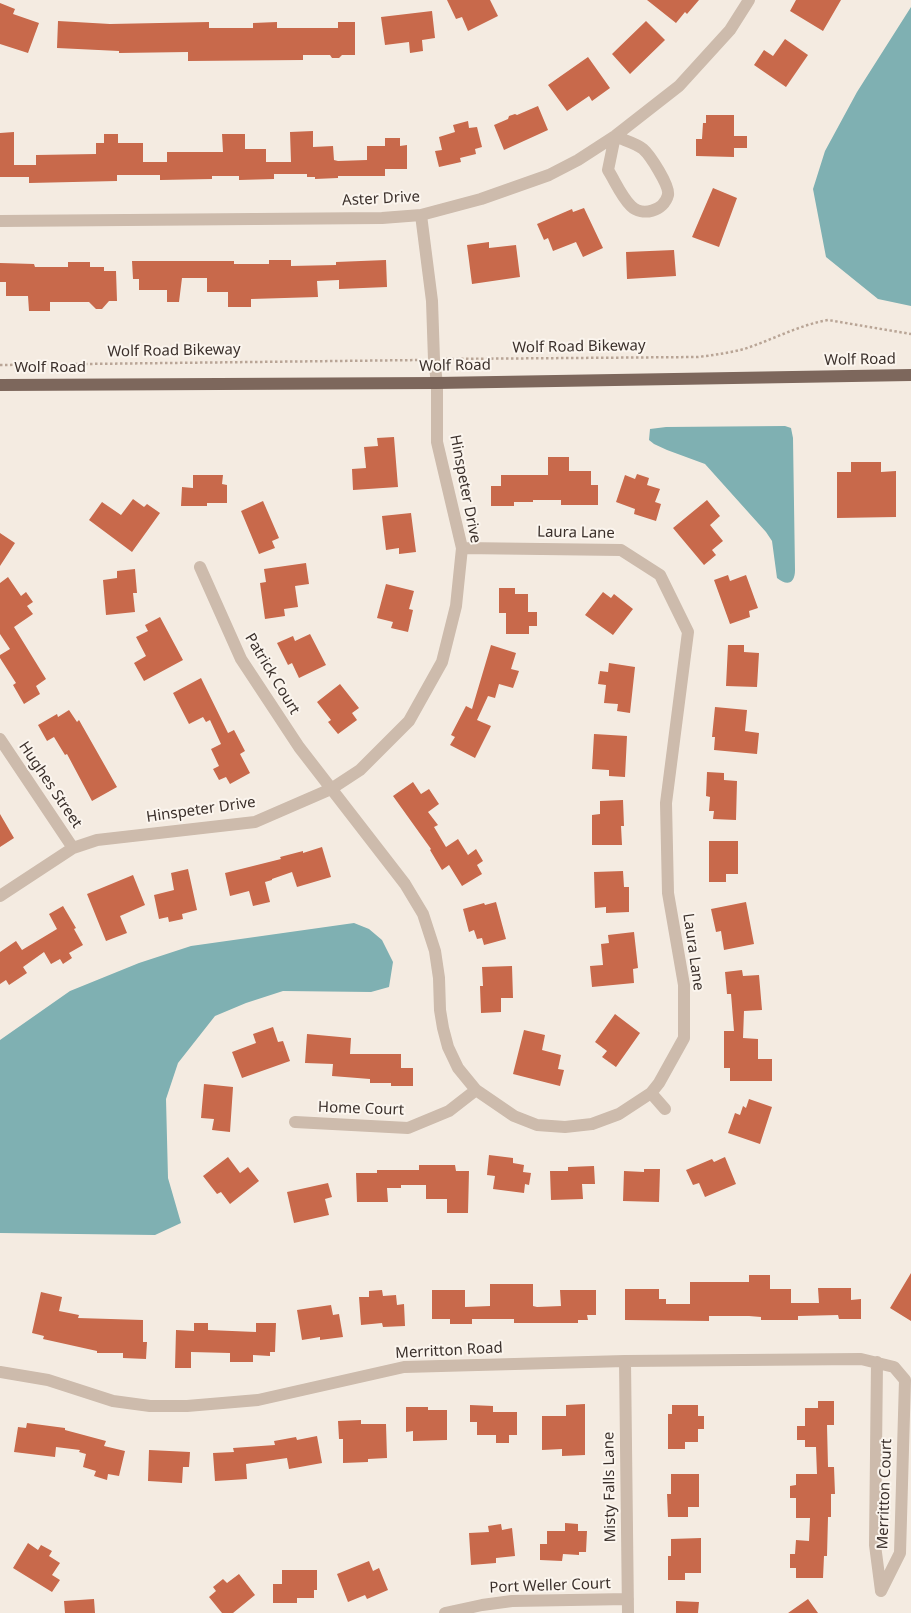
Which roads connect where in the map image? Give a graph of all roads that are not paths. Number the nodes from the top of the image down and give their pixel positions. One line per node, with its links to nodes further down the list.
1 (749, 0): 2 (street, Aster Drive)
2 (615, 136): 2 (street); 3 (street, Aster Drive)
3 (420, 215): 4 (street, Aster Drive); 6 (street, Hinspeter Drive)
4 (0, 221)
5 (911, 375): 6 (main road, Wolf Road)
6 (437, 382): 7 (main road, Wolf Road); 8 (street, Hinspeter Drive)
7 (0, 384)
8 (462, 548): 11 (street, Hinspeter Drive); 15 (street, Laura Lane)
9 (200, 567): 11 (street, Patrick Court)
10 (0, 739): 12 (street, Hughes Street)
11 (331, 789): 12 (street, Hinspeter Drive); 14 (street, Laura Lane)
12 (73, 848): 13 (street, Hinspeter Drive)
13 (0, 896)
14 (476, 1090): 15 (street, Laura Lane); 17 (street, Home Court)
15 (650, 1093): 16 (street)
16 (665, 1109)
17 (295, 1122)
18 (625, 1362): 19 (street, Merritton Road); 20 (street, Merritton Road); 21 (street, Misty Falls Lane)
19 (877, 1362): 19 (street, Merritton Court)
20 (0, 1372)
21 (628, 1600): 22 (street, Port Weller Court); 23 (street, Misty Falls Lane)
22 (445, 1613)
23 (628, 1613)

